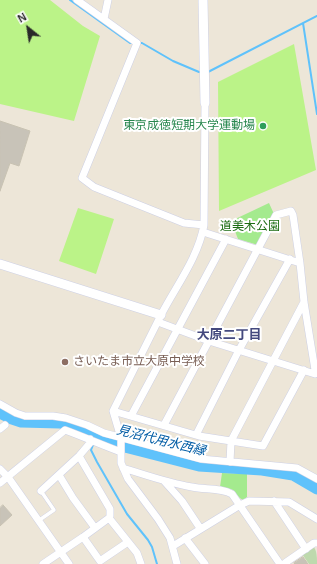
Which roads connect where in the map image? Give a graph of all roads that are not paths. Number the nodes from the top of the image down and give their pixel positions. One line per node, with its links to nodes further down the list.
1 (77, 0): 4 (street)
2 (108, 0): 4 (street)
3 (203, 0): 5 (street)
4 (104, 19): 6 (street)
5 (205, 103): 6 (street)
6 (204, 228): 7 (street); 13 (street)
7 (226, 239): 8 (street); 14 (street)
8 (258, 249): 9 (street); 10 (street); 15 (street)
9 (290, 259): 10 (street); 16 (street)
10 (300, 262): 12 (street)
11 (0, 264): 13 (street)
12 (304, 302): 17 (street); 18 (street)
13 (159, 319): 14 (street); 20 (street)
14 (177, 329): 15 (street); 21 (street)
15 (209, 341): 16 (street); 22 (street)
16 (239, 350): 17 (street); 23 (street)
17 (272, 360): 18 (street); 26 (street)
18 (304, 370): 26 (street)
19 (0, 404): 24 (street)
20 (113, 411): 21 (street); 24 (street)
21 (131, 416): 22 (street)
22 (164, 426): 23 (street)
23 (196, 435): 26 (street)
24 (122, 438): 27 (street); 29 (street)
25 (90, 440): 27 (street); 28 (street); 33 (street)
26 (231, 441): 29 (street)
27 (121, 452): 30 (street)
28 (79, 456): 32 (street); 40 (street)
29 (230, 462): 34 (street)
30 (123, 468): 35 (street); 49 (street)
31 (0, 469): 33 (street)
32 (59, 475): 37 (street); 43 (street)
33 (8, 477): 36 (street); 42 (street)
34 (317, 479)
35 (165, 482): 39 (street); 44 (street)
36 (0, 483)
37 (41, 491): 42 (lane)
38 (274, 501): 39 (street); 41 (street); 50 (street)
39 (240, 505): 44 (street); 57 (street)
40 (109, 518): 43 (street); 47 (street)
41 (317, 519)
42 (38, 521): 51 (street)
43 (95, 528): 45 (street)
44 (200, 528): 46 (street)
45 (83, 537): 47 (street); 51 (street)
46 (185, 538): 49 (street); 56 (street)
47 (128, 542): 54 (street)
48 (317, 543): 50 (street)
49 (173, 546): 55 (street)
50 (306, 549): 58 (street)
51 (60, 552): 52 (street); 53 (street)
52 (43, 564)
53 (69, 564)
54 (141, 564)
55 (177, 564)
56 (205, 564)
57 (280, 564)
58 (285, 564)

